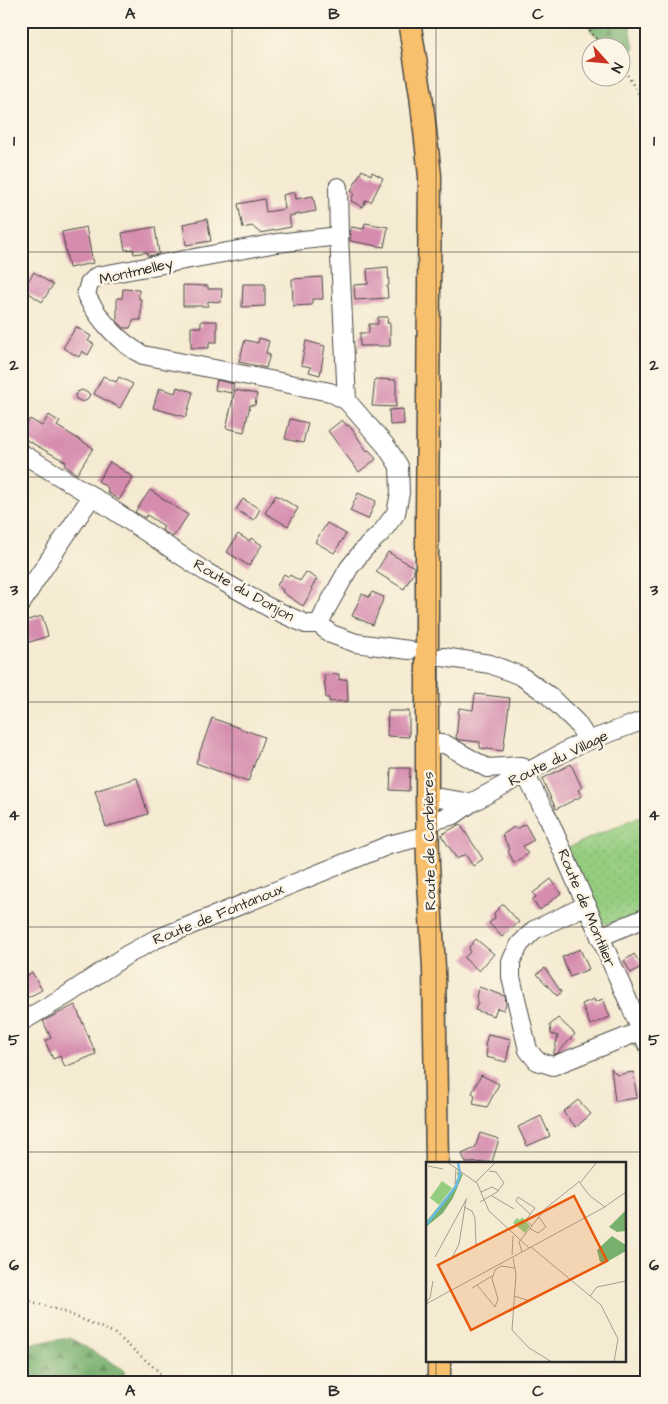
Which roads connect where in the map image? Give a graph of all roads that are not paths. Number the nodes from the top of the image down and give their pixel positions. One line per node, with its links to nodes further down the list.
1 (409, 21): 14 (main road, Route de Corbières)
2 (338, 187): 3 (street)
3 (339, 236): 4 (street); 4 (street, Montmelley)
4 (347, 401): 9 (street, Montmelley)
5 (21, 453): 6 (street, Route du Donjon)
6 (92, 496): 7 (street); 9 (street, Route du Donjon)
7 (28, 584): 8 (street)
8 (21, 604)
9 (319, 624): 10 (street, Route du Donjon)
10 (409, 650)
11 (443, 657): 13 (street)
12 (647, 719): 13 (street, Route du Village)
13 (583, 742): 15 (street, Route du Village)
14 (427, 744): 15 (street); 16 (main road, Route de Corbières)
15 (525, 774): 17 (street, Route du Village); 19 (street, Route de Montilier)
16 (427, 796): 17 (street); 18 (main road, Route de Corbières)
17 (471, 802): 18 (street, Route du Village)
18 (428, 829): 22 (street, Route de Fontanoux); 24 (main road, Route de Corbières)
19 (587, 905): 21 (street, Route de Montilier); 23 (street)
20 (647, 917): 21 (street)
21 (600, 936): 23 (street, Route de Montilier)
22 (21, 1022)
23 (644, 1038)
24 (437, 1162)
25 (438, 1362): 26 (main road)
26 (439, 1383)

